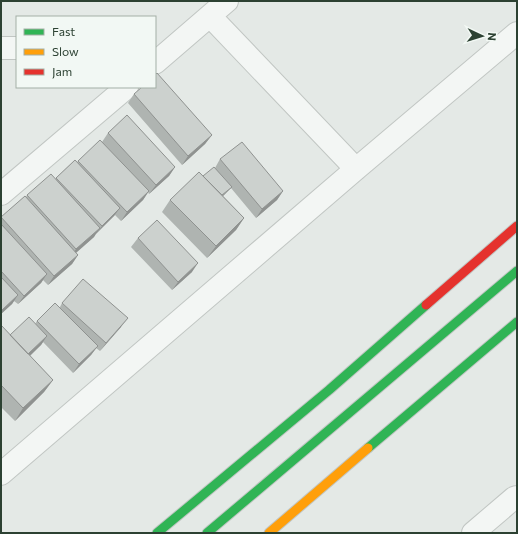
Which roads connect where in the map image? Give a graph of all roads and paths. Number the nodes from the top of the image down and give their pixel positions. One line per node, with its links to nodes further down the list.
1 (227, 1): 2 (street)
2 (210, 16): 6 (street); 8 (street)
3 (517, 33): 8 (street)
4 (1, 48): 5 (street)
5 (16, 48)
6 (159, 57)
7 (126, 88): 9 (street)
8 (356, 169): 13 (street)
9 (1, 194)
10 (517, 226): 15 (main road)
11 (517, 271): 16 (main road)
12 (517, 322): 17 (main road)
13 (1, 474)
14 (517, 497): 18 (street)
15 (157, 533)
16 (207, 533)
17 (270, 533)
18 (473, 533)

